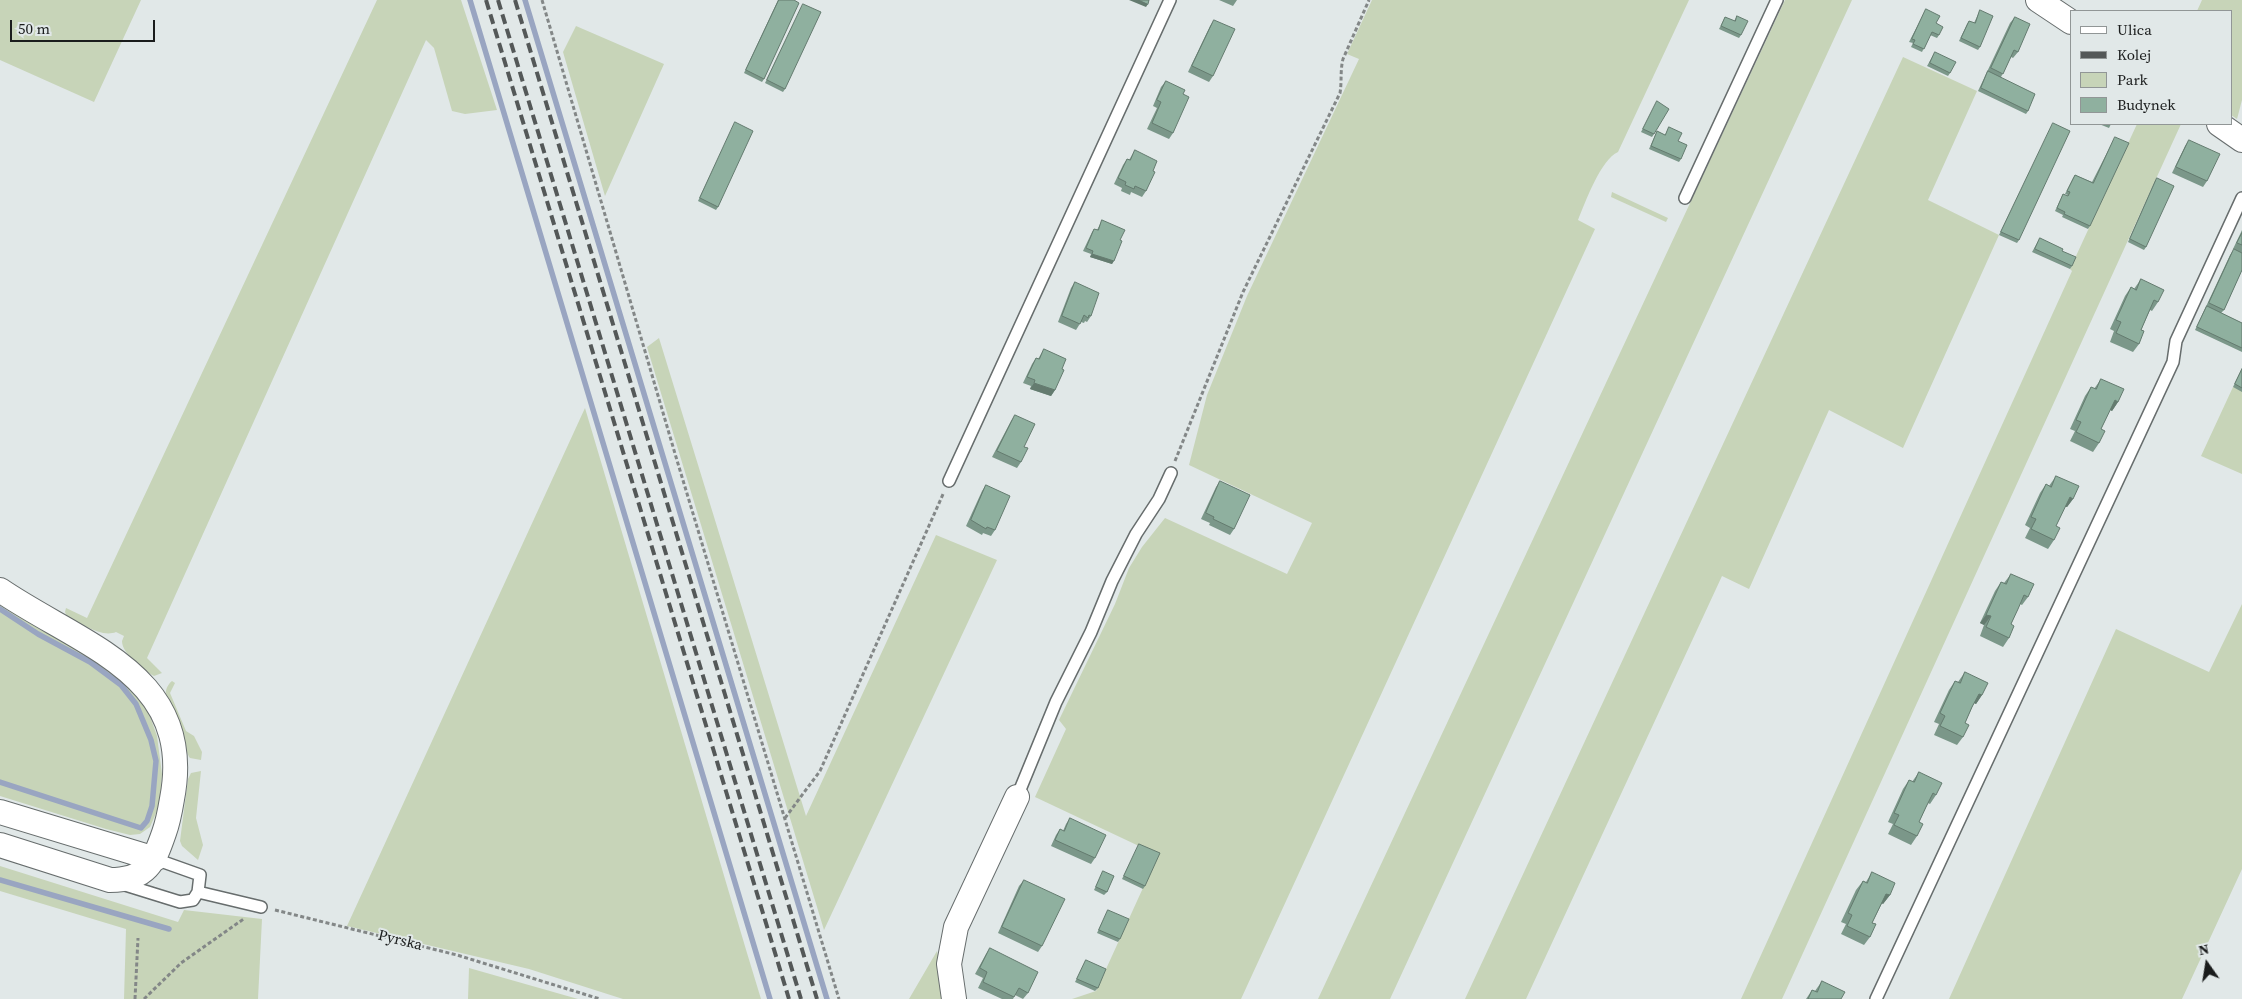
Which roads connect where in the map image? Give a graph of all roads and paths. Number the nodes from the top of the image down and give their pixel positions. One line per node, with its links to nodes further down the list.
1 (542, 0): 16 (path)
2 (1170, 0): 12 (lane)
3 (1369, 0): 11 (path)
4 (1777, 0): 9 (lane)
5 (2038, 0): 6 (street)
6 (2070, 21)
7 (2220, 125): 8 (street)
8 (2242, 140)
9 (1685, 198)
10 (2242, 198): 28 (lane)
11 (1171, 473): 14 (lane)
12 (949, 481): 16 (path)
13 (0, 590): 18 (street)
14 (1017, 797): 27 (street)
15 (0, 812): 18 (street)
16 (785, 819): 26 (path)
17 (0, 846): 19 (street)
18 (155, 859): 19 (street); 20 (lane)
19 (110, 880): 20 (lane)
20 (198, 892): 21 (lane)
21 (261, 907): 24 (path); 25 (path, Pyrska)
22 (138, 938): 23 (path)
23 (135, 999)
24 (144, 999)
25 (600, 999)
26 (839, 999)
27 (954, 999)
28 (1876, 999)

